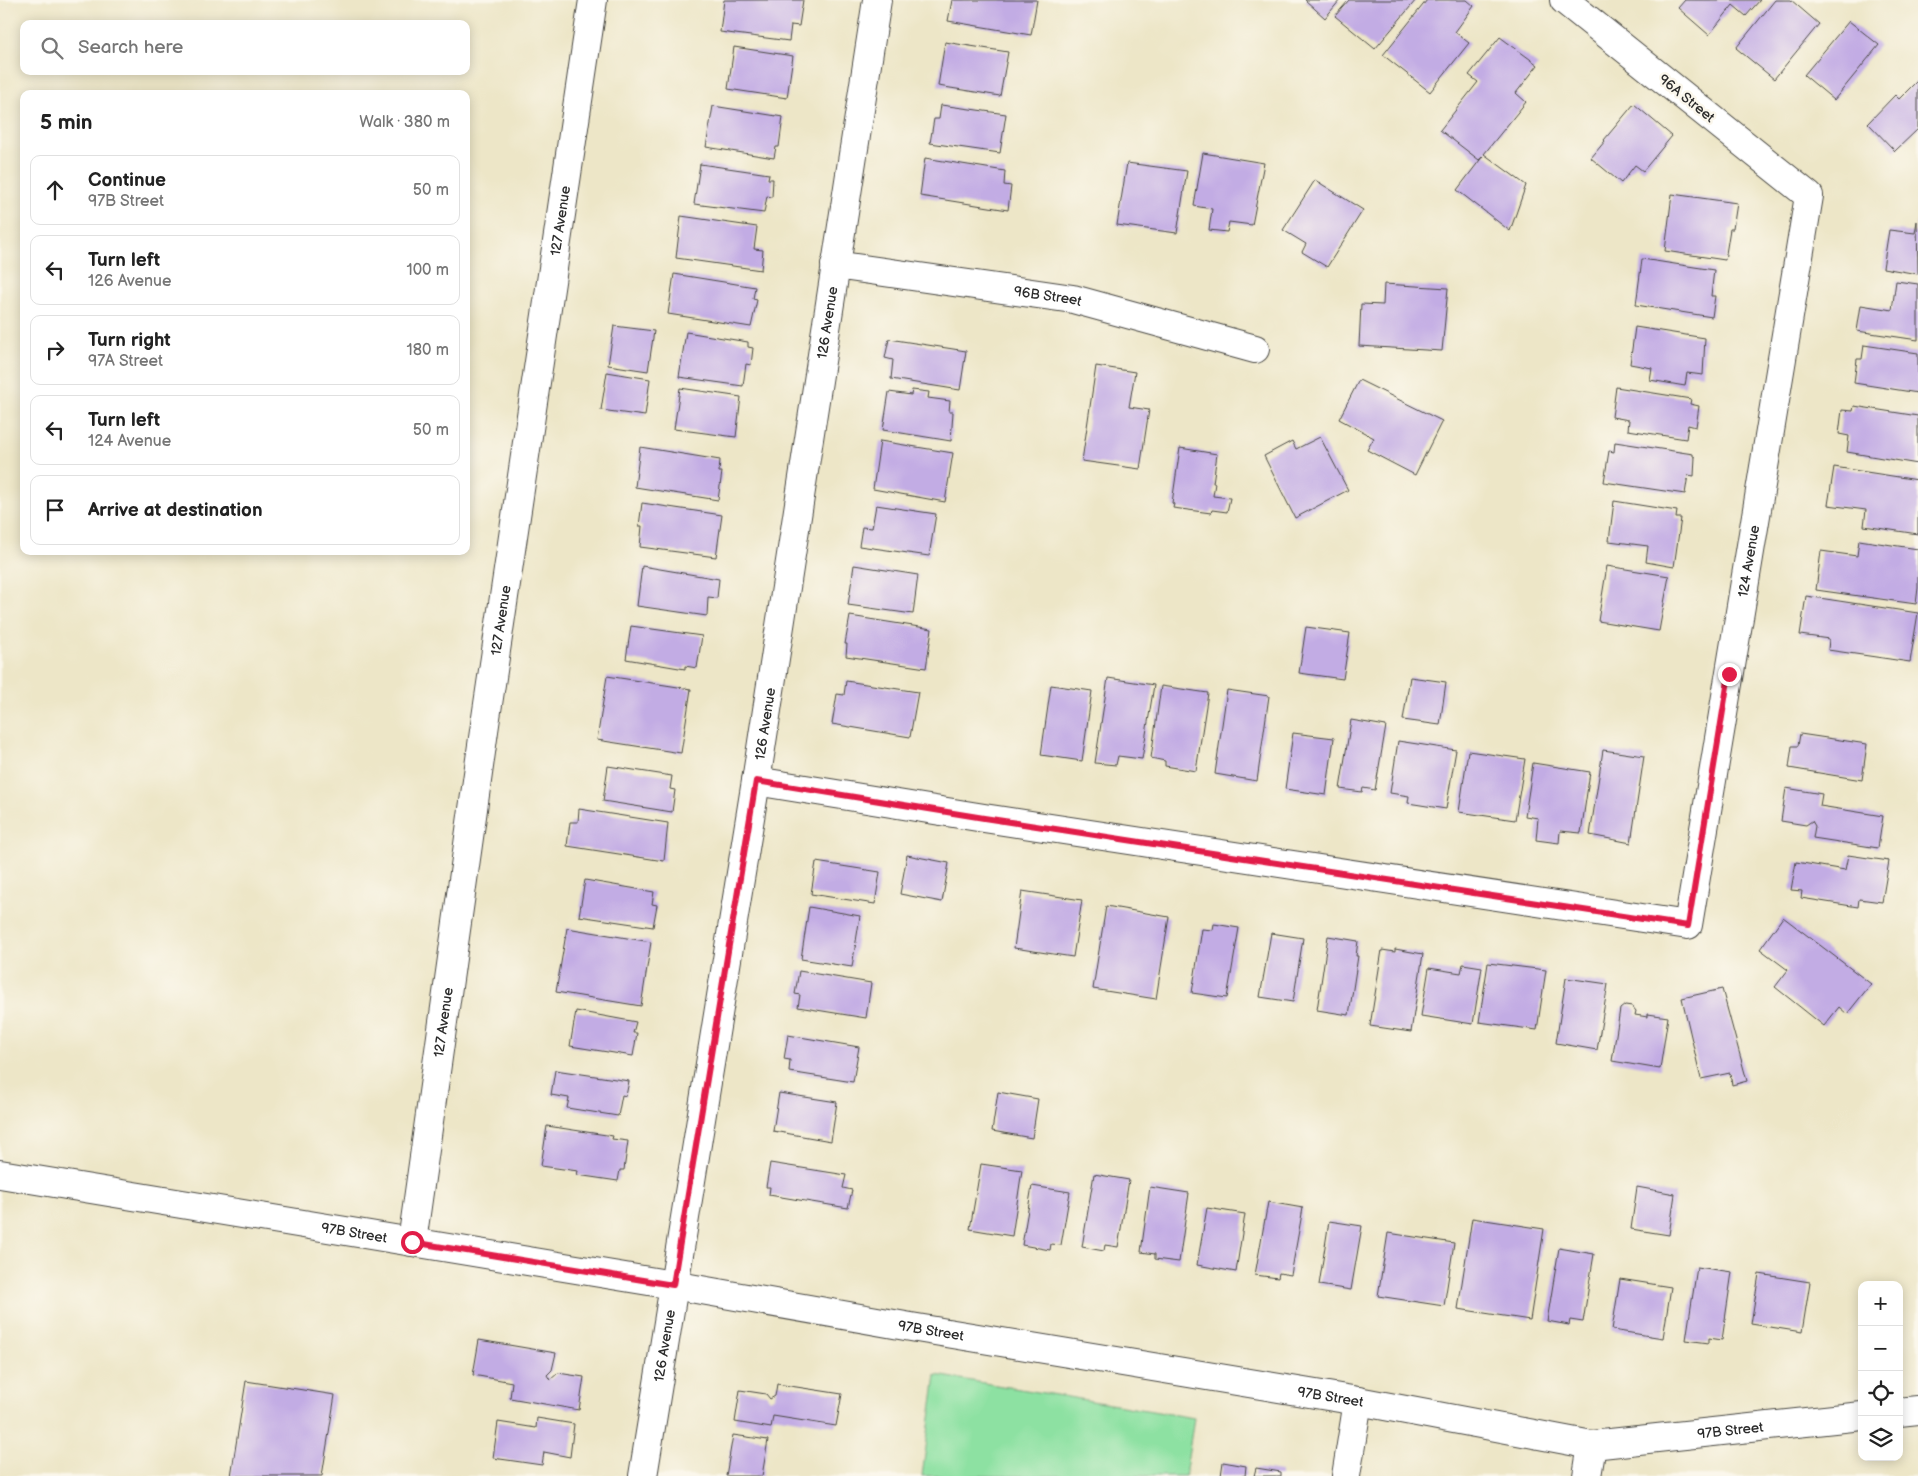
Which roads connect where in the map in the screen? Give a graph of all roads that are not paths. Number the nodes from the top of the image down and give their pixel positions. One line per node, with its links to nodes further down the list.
1 (593, 0): 9 (street, 127 Avenue)
2 (877, 0): 5 (street, 126 Avenue)
3 (1564, 0): 4 (street, 96A Street)
4 (1809, 196): 7 (street, 124 Avenue)
5 (835, 265): 6 (street, 96B Street); 7 (street, 126 Avenue)
6 (1255, 349)
7 (756, 781): 10 (street, 126 Avenue)
8 (0, 1174): 9 (street, 97B Street)
9 (412, 1242): 10 (street, 97B Street)
10 (673, 1285): 11 (street, 97B Street); 16 (street, 126 Avenue)
11 (1358, 1401): 15 (street, 97B Street); 17 (street)
12 (1918, 1410): 13 (street)
13 (1903, 1412)
14 (1858, 1416): 15 (street, 97B Street)
15 (1592, 1445): 18 (street)
16 (643, 1476)
17 (1346, 1476)
18 (1587, 1476)

